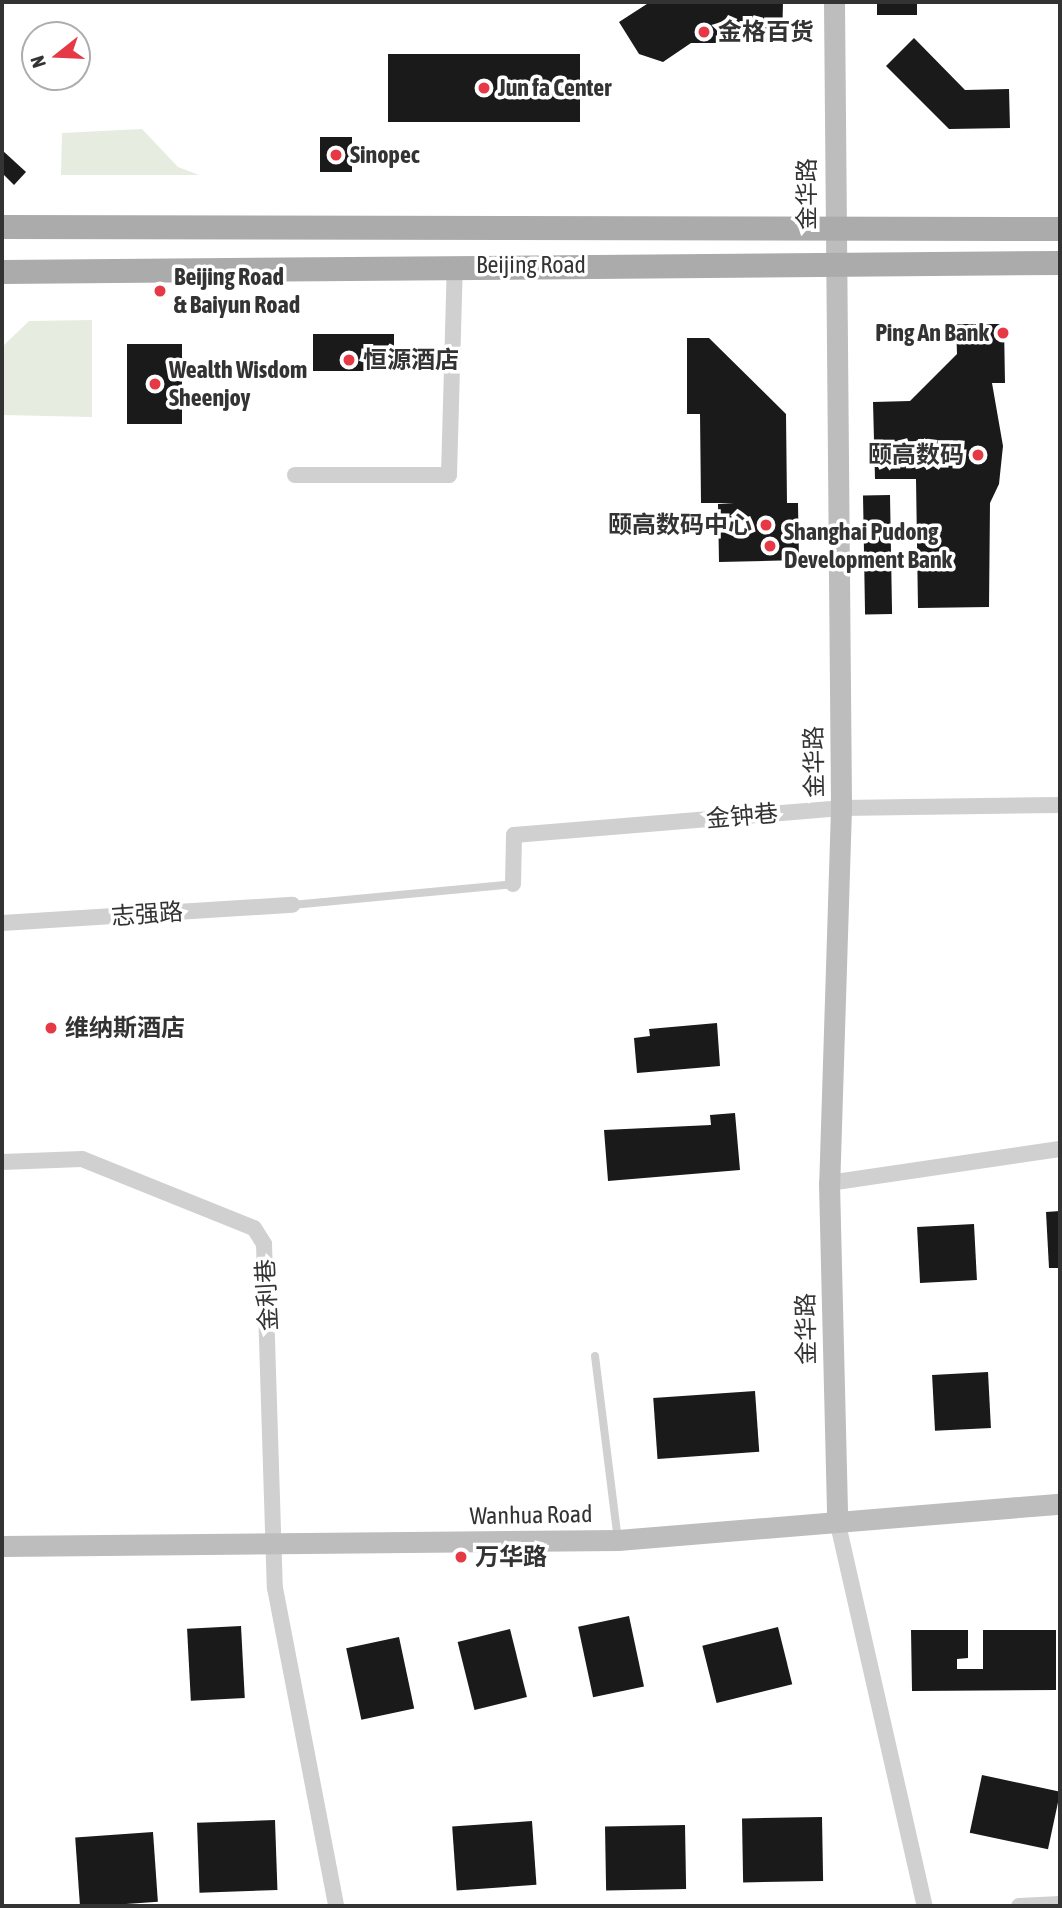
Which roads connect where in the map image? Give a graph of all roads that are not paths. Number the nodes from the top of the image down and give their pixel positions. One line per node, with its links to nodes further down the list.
1 (834, 2): 4 (street, 金华路)
2 (2, 227): 4 (main road, Beijing Road)
3 (1060, 229): 4 (main road, Beijing Road)
4 (832, 230): 5 (street, 金华路)
5 (833, 262): 6 (main road, Beijing Road); 7 (main road, Beijing Road); 11 (street, 金华路)
6 (1060, 263)
7 (456, 266): 8 (main road, Beijing Road); 9 (street)
8 (2, 272)
9 (295, 475)
10 (1060, 806): 11 (street, 金钟巷)
11 (841, 808): 12 (street, 金钟巷); 17 (street, 金华路)
12 (513, 884): 13 (lane)
13 (292, 905): 14 (street, 志强路)
14 (2, 923)
15 (1060, 1149): 17 (street)
16 (2, 1161): 23 (street, 金利巷)
17 (829, 1183): 20 (street, 金华路)
18 (595, 1356): 21 (lane)
19 (1060, 1504): 20 (street, Wanhua Road)
20 (837, 1520): 21 (street, Wanhua Road); 26 (street)
21 (618, 1539): 23 (street, Wanhua Road)
22 (2, 1546): 23 (street, Wanhua Road)
23 (274, 1546): 25 (street, 金利巷)
24 (1060, 1904): 27 (street)
25 (336, 1906)
26 (925, 1906)
27 (1019, 1906)

